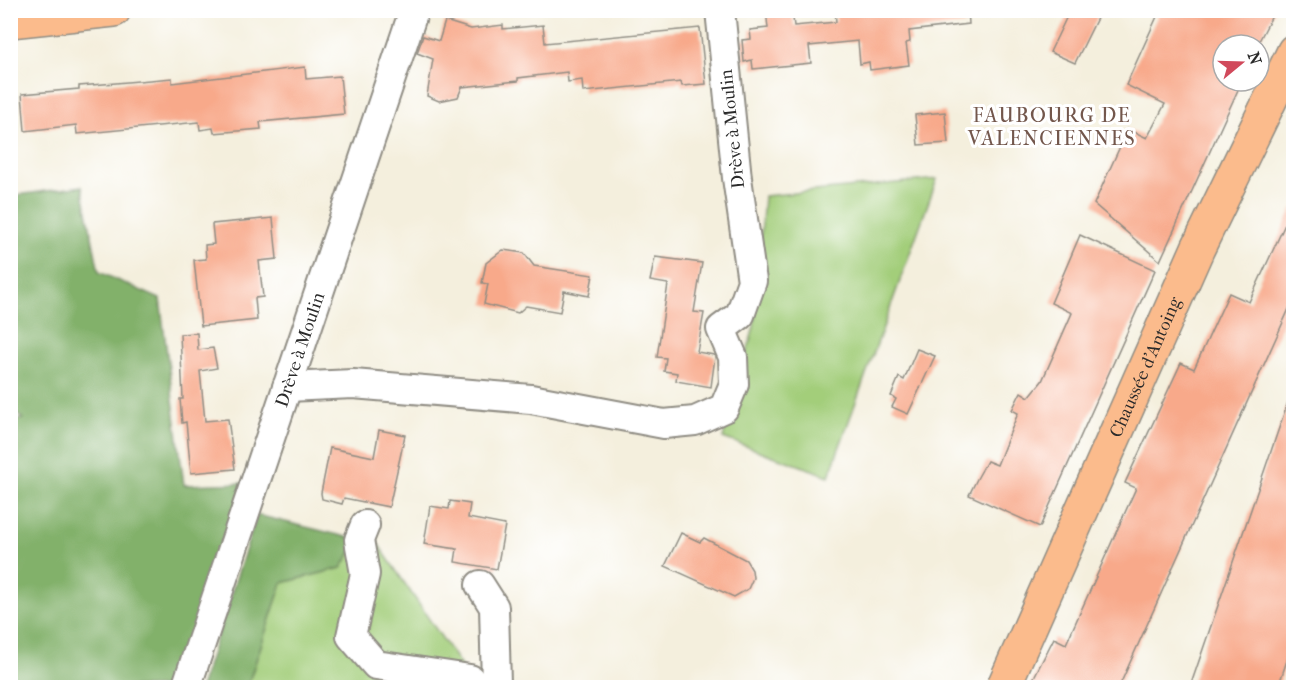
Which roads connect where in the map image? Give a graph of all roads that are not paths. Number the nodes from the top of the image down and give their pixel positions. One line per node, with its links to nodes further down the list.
1 (114, 10): 4 (main road)
2 (414, 10): 6 (street, Drève à Moulin)
3 (720, 10): 6 (street, Drève à Moulin)
4 (10, 21)
5 (1293, 51): 11 (main road, Chaussée d'Antoing)
6 (287, 387): 10 (street, Drève à Moulin)
7 (365, 525): 9 (street)
8 (480, 585): 9 (street)
9 (485, 685)
10 (186, 687)
11 (1003, 687)

